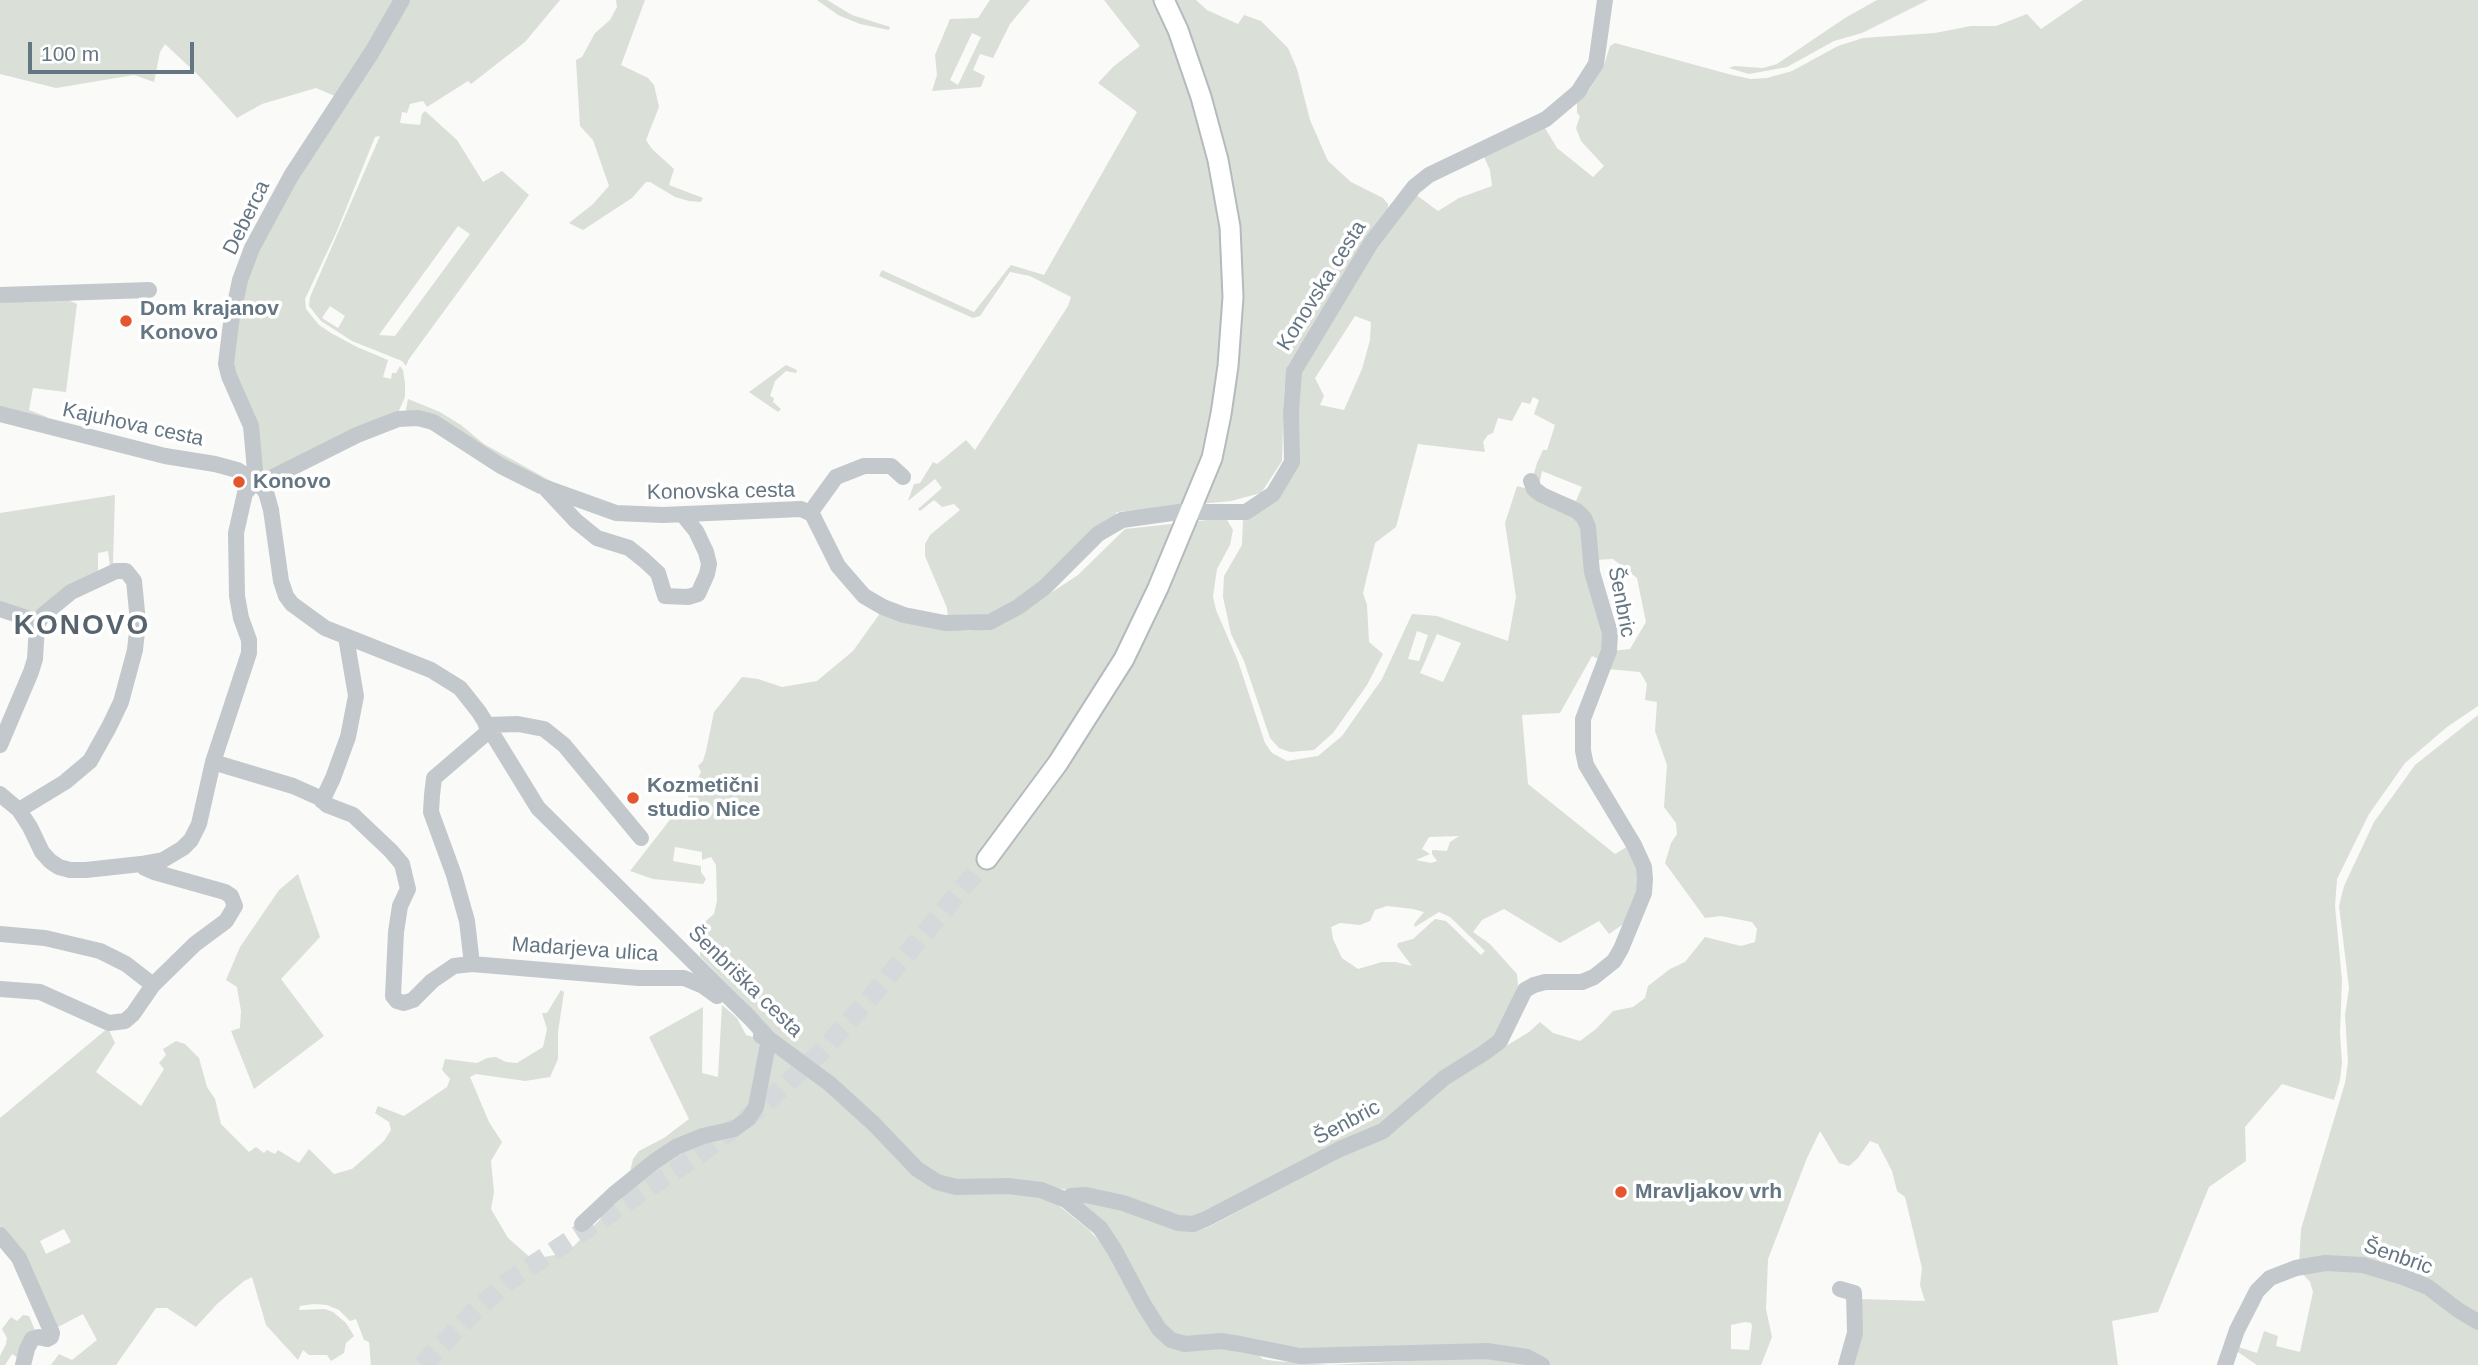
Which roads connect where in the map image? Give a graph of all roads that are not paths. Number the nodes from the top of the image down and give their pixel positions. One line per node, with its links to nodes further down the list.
1 (402, 0): 8 (street, Deberca)
2 (1164, 0): 11 (main road)
3 (1605, 0): 11 (street, Konovska cesta)
4 (149, 290): 5 (street)
5 (0, 295)
6 (0, 414): 8 (street, Kajuhova cesta)
7 (903, 477): 12 (street)
8 (256, 481): 10 (street, Konovska cesta); 16 (street, Šenbriška cesta); 19 (street)
9 (1531, 481): 31 (street, Šenbric)
10 (544, 487): 13 (street, Konovska cesta); 13 (street)
11 (1189, 512): 12 (street, Konovska cesta); 24 (main road)
12 (810, 513): 13 (street, Konovska cesta)
13 (682, 515)
14 (0, 609): 15 (street)
15 (37, 625): 18 (street); 22 (street)
16 (346, 637): 17 (street, Šenbriška cesta); 21 (street)
17 (488, 727): 23 (street); 27 (street); 30 (street, Šenbriška cesta)
18 (0, 746)
19 (214, 762): 21 (street); 25 (street)
20 (0, 794): 22 (street)
21 (322, 801): 27 (street)
22 (19, 810): 25 (street)
23 (641, 838)
24 (987, 859)
25 (141, 864): 28 (street)
26 (0, 934): 28 (street)
27 (471, 964): 30 (street, Madarjeva ulica)
28 (153, 985): 29 (street)
29 (0, 989)
30 (769, 1040): 31 (street, Šenbriška cesta); 32 (street)
31 (1066, 1200): 37 (street)
32 (582, 1224)
33 (0, 1236): 36 (street)
34 (1840, 1289): 38 (street)
35 (2478, 1322): 39 (street, Šenbric)
36 (23, 1365)
37 (1542, 1365)
38 (1846, 1365)
39 (2225, 1365)

